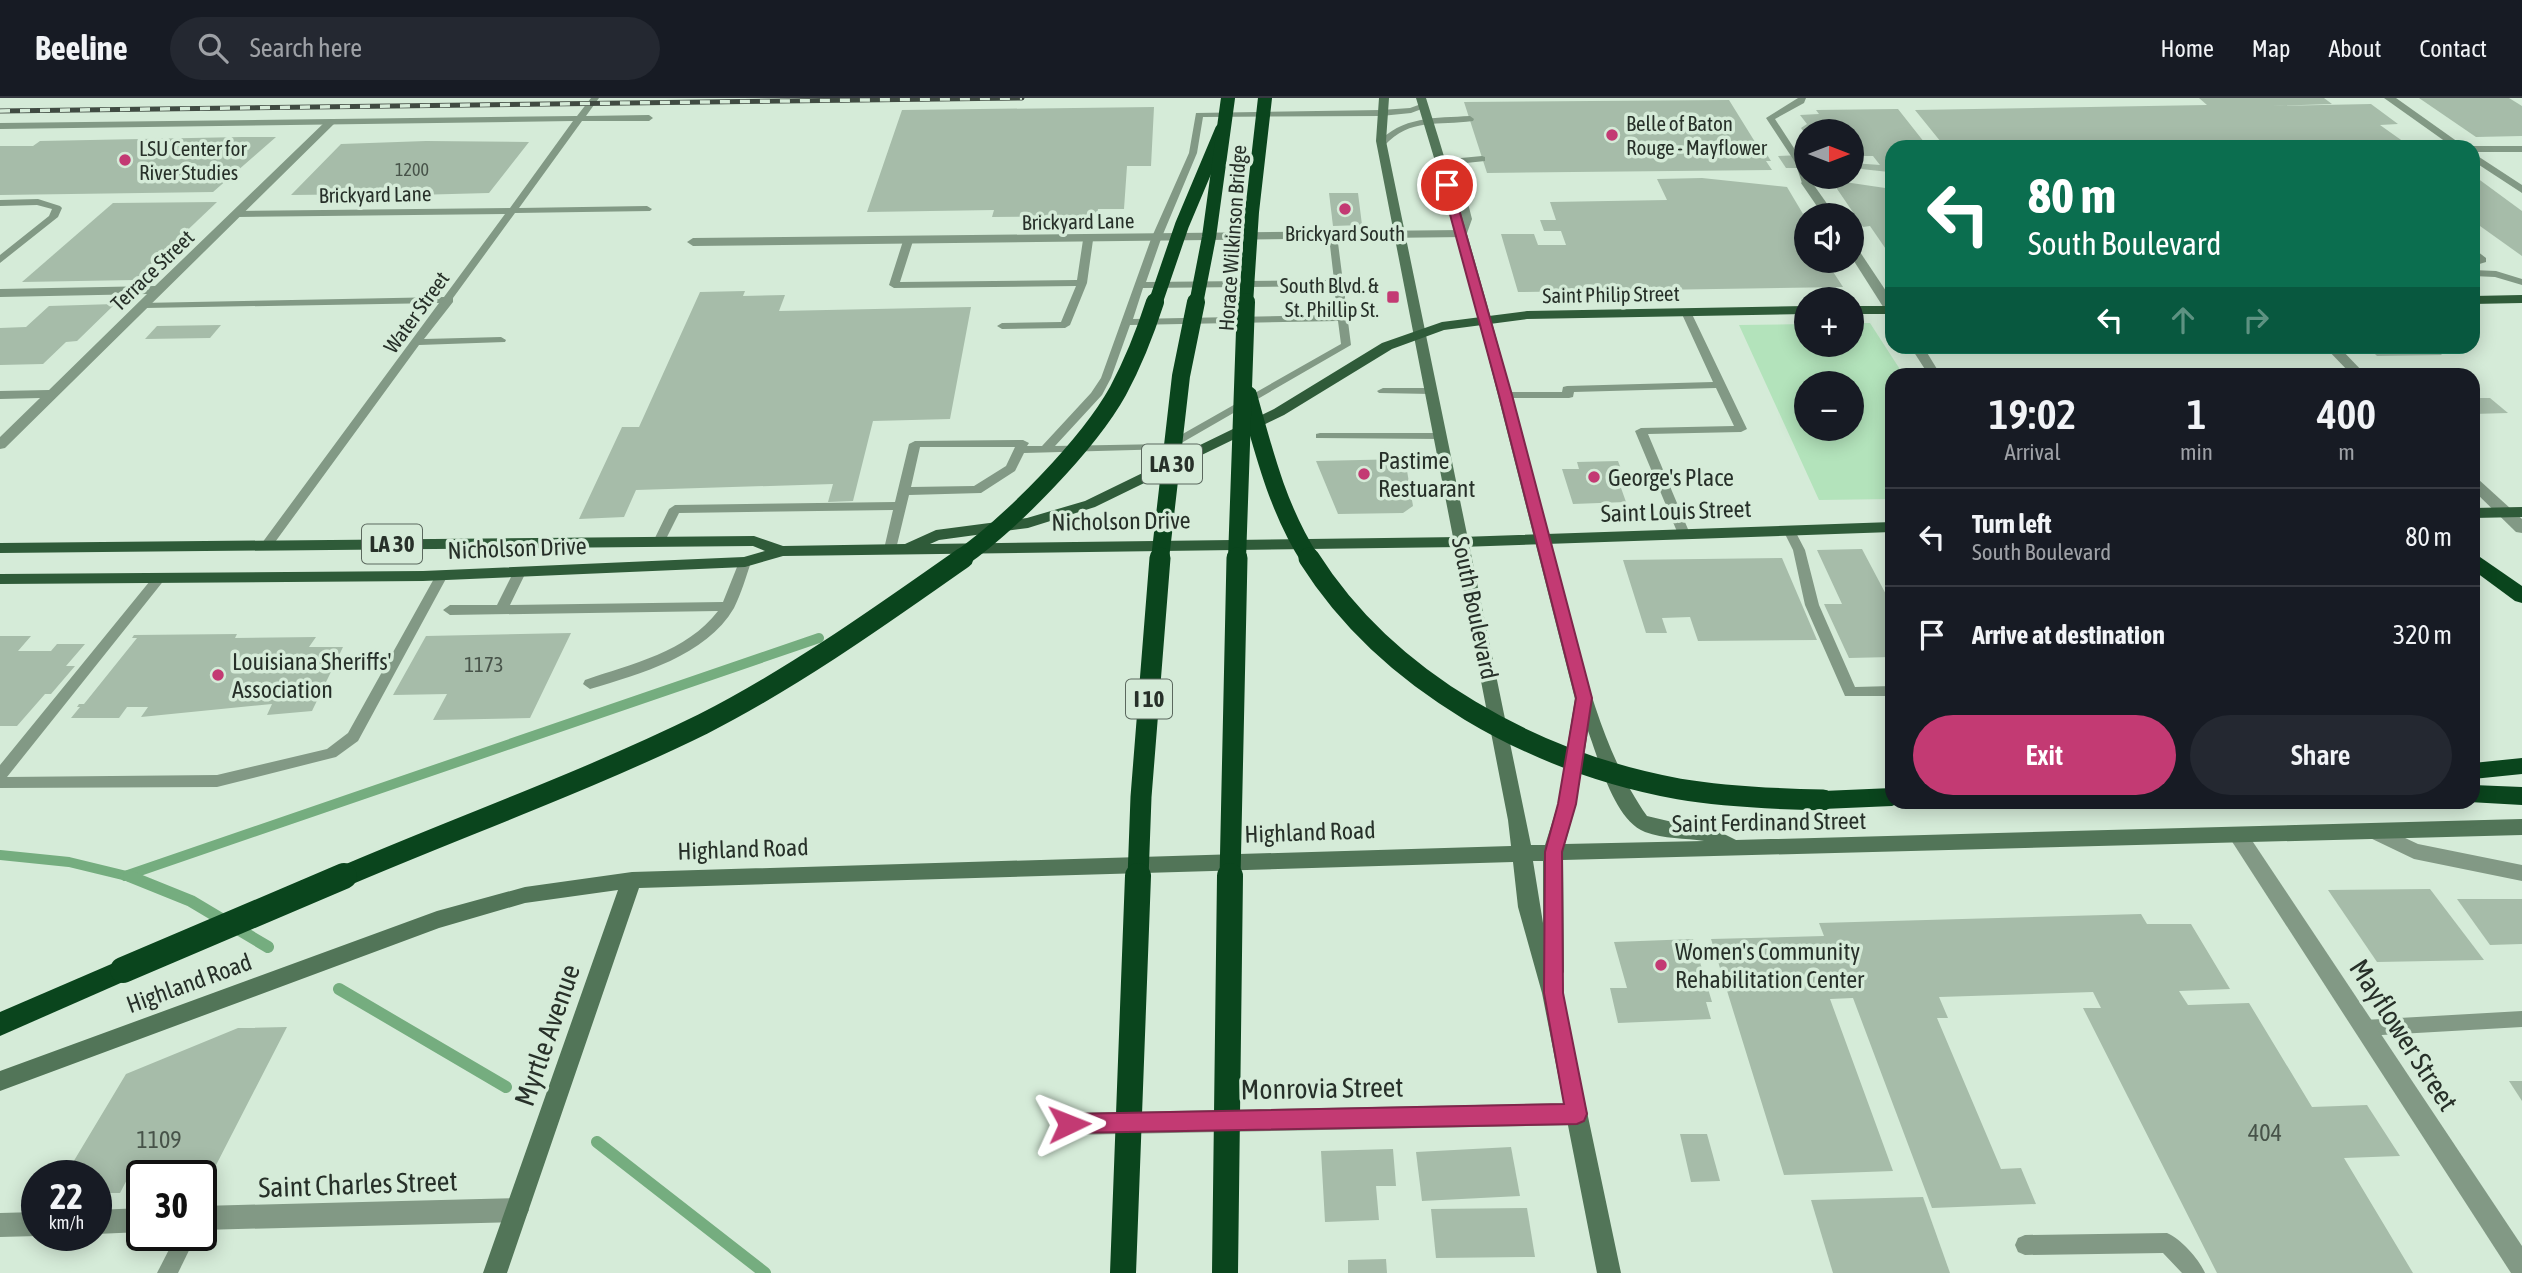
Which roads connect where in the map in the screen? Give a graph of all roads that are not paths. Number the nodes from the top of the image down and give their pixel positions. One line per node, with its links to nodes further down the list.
1 (595, 98): 10 (lane, Water Street)
2 (1228, 98): 15 (highway, Horace Wilkinson Bridge / I 10, bridge)
3 (1265, 98): 62 (highway, Horace Wilkinson Bridge, bridge)
4 (1384, 98): 8 (main road, South Boulevard)
5 (1802, 98): 20 (lane)
6 (2389, 98): 16 (street)
7 (1422, 101): 8 (lane); 12 (main road, South Boulevard)
8 (1381, 113): 17 (main road, South Boulevard); 31 (lane)
9 (649, 118): 10 (lane)
10 (581, 119): 13 (lane); 26 (lane, Water Street)
11 (1470, 119): 12 (lane)
12 (1427, 121): 17 (lane); 28 (main road, South Boulevard)
13 (331, 122): 14 (lane); 27 (street, Terrace Street)
14 (0, 126)
15 (1222, 130): 121 (highway, bridge); 135 (highway, I 10, bridge)
16 (2450, 140)
17 (1381, 145): 29 (main road, South Boulevard)
18 (2480, 149): 19 (street)
19 (2522, 149)
20 (1794, 154)
21 (1482, 159): 28 (lane)
22 (2480, 161): 23 (street)
23 (2522, 190)
24 (0, 203): 35 (lane)
25 (648, 209): 26 (lane, Brickyard Lane)
26 (514, 212): 27 (lane, Brickyard Lane); 46 (lane, Water Street)
27 (237, 214): 42 (street, Terrace Street)
28 (1463, 234): 29 (street, Brickyard Lane); 54 (main road, South Boulevard)
29 (1399, 236): 30 (street, Brickyard Lane); 57 (main road, South Boulevard)
30 (1334, 237): 31 (street, Brickyard Lane); 40 (lane)
31 (1156, 239): 32 (street, Brickyard Lane); 41 (lane)
32 (1088, 240): 33 (street, Brickyard Lane); 39 (lane)
33 (908, 241): 34 (street, Brickyard Lane); 39 (lane)
34 (693, 242)
35 (0, 260)
36 (1864, 267): 44 (street)
37 (2480, 274): 38 (lane)
38 (2522, 282)
39 (1082, 283): 56 (lane)
40 (1340, 284): 41 (lane); 53 (lane)
41 (1139, 285): 55 (lane)
42 (160, 290): 43 (street); 48 (street, Terrace Street)
43 (0, 293)
44 (1885, 299)
45 (2522, 299): 47 (main road)
46 (449, 300): 48 (lane); 59 (lane, Water Street)
47 (2480, 300)
48 (145, 305): 66 (street, Terrace Street)
49 (1794, 310): 52 (main road, Saint Philip Street)
50 (1864, 310): 51 (main road)
51 (1885, 310)
52 (1686, 312): 54 (main road, Saint Philip Street); 63 (lane)
53 (1343, 318): 55 (lane); 72 (lane)
54 (1485, 319): 57 (main road, Saint Philip Street); 68 (main road, South Boulevard)
55 (1126, 322): 72 (lane)
56 (1002, 326)
57 (1419, 333): 65 (main road, South Boulevard); 89 (main road, LA 30)
58 (501, 340): 59 (lane)
59 (419, 342): 87 (lane, Water Street)
60 (2338, 354): 61 (street)
61 (2352, 368)
62 (1243, 381): 110 (highway, bridge); 136 (highway, Horace Wilkinson Bridge, bridge)
63 (1720, 385): 68 (lane); 83 (lane)
64 (1383, 391): 65 (lane)
65 (1431, 391): 70 (main road, South Boulevard)
66 (53, 394): 67 (street); 71 (street, Terrace Street)
67 (0, 395)
68 (1506, 395): 84 (main road, South Boulevard)
69 (1320, 436): 70 (lane)
70 (1440, 436): 86 (main road, South Boulevard)
71 (0, 446)
72 (1046, 448): 73 (lane)
73 (1020, 450): 75 (lane); 75 (lane)
74 (2480, 489): 77 (street)
75 (903, 491): 76 (lane)
76 (900, 506): 85 (lane); 90 (lane)
77 (2505, 512): 78 (main road); 79 (main road); 81 (street)
78 (2522, 512)
79 (2480, 513)
80 (1885, 527): 82 (main road, Saint Louis Street)
81 (2522, 528)
82 (1789, 530): 83 (main road, Saint Louis Street); 103 (lane)
83 (1684, 534): 84 (main road, Saint Louis Street)
84 (1542, 537): 86 (main road, Saint Louis Street); 104 (main road, South Boulevard)
85 (659, 542): 87 (main road, Nicholson Drive / LA 30); 91 (main road, Nicholson Drive / LA 30)
86 (1461, 542): 89 (main road, Nicholson Drive / LA 30); 116 (main road, South Boulevard)
87 (266, 546): 88 (main road, Nicholson Drive / LA 30)
88 (0, 548)
89 (909, 548): 90 (main road, Nicholson Drive / LA 30)
90 (890, 549): 91 (main road, Nicholson Drive / LA 30)
91 (782, 551): 92 (main road, Nicholson Drive / LA 30)
92 (745, 562): 94 (main road, Nicholson Drive / LA 30); 99 (lane)
93 (2480, 566): 98 (highway)
94 (520, 572): 95 (main road, Nicholson Drive / LA 30); 100 (lane)
95 (442, 575): 97 (main road, Nicholson Drive / LA 30); 107 (lane)
96 (0, 579): 97 (main road, Nicholson Drive / LA 30)
97 (159, 579): 107 (lane)
98 (2522, 596)
99 (728, 606): 100 (lane); 102 (lane)
100 (501, 609): 101 (lane)
101 (450, 610)
102 (590, 684)
103 (1885, 691)
104 (1584, 698): 114 (main road); 115 (main road, South Boulevard)
105 (2522, 766): 106 (highway)
106 (2480, 770)
107 (0, 777)
108 (2480, 794): 109 (highway)
109 (2522, 796)
110 (1885, 797)
111 (2522, 827): 112 (main road, Saint Ferdinand Street)
112 (2373, 831): 113 (main road, Saint Ferdinand Street); 117 (street)
113 (2238, 835): 114 (main road, Saint Ferdinand Street); 122 (street, Mayflower Street)
114 (1732, 848): 115 (main road, Saint Ferdinand Street)
115 (1553, 852): 116 (main road, Saint Ferdinand Street); 119 (main road, South Boulevard)
116 (1521, 853): 118 (main road, Highland Road); 119 (main road, South Boulevard)
117 (2522, 873)
118 (632, 880): 123 (main road, Highland Road); 126 (main road, Myrtle Avenue)
119 (1553, 993): 124 (main road, South Boulevard)
120 (2522, 1019): 122 (lane)
121 (0, 1024)
122 (2364, 1028): 132 (street, Mayflower Street)
123 (0, 1081)
124 (1577, 1114): 125 (street, Monrovia Street); 137 (main road, South Boulevard)
125 (1069, 1124)
126 (517, 1210): 127 (street, Saint Charles Street); 134 (main road, Myrtle Avenue)
127 (217, 1218)
128 (21, 1224): 129 (street)
129 (0, 1225)
130 (2025, 1245): 138 (lane)
131 (178, 1251): 133 (lane)
132 (2522, 1268)
133 (167, 1273)
134 (495, 1273)
135 (1123, 1273)
136 (1225, 1273)
137 (1609, 1273)
138 (2195, 1273)

